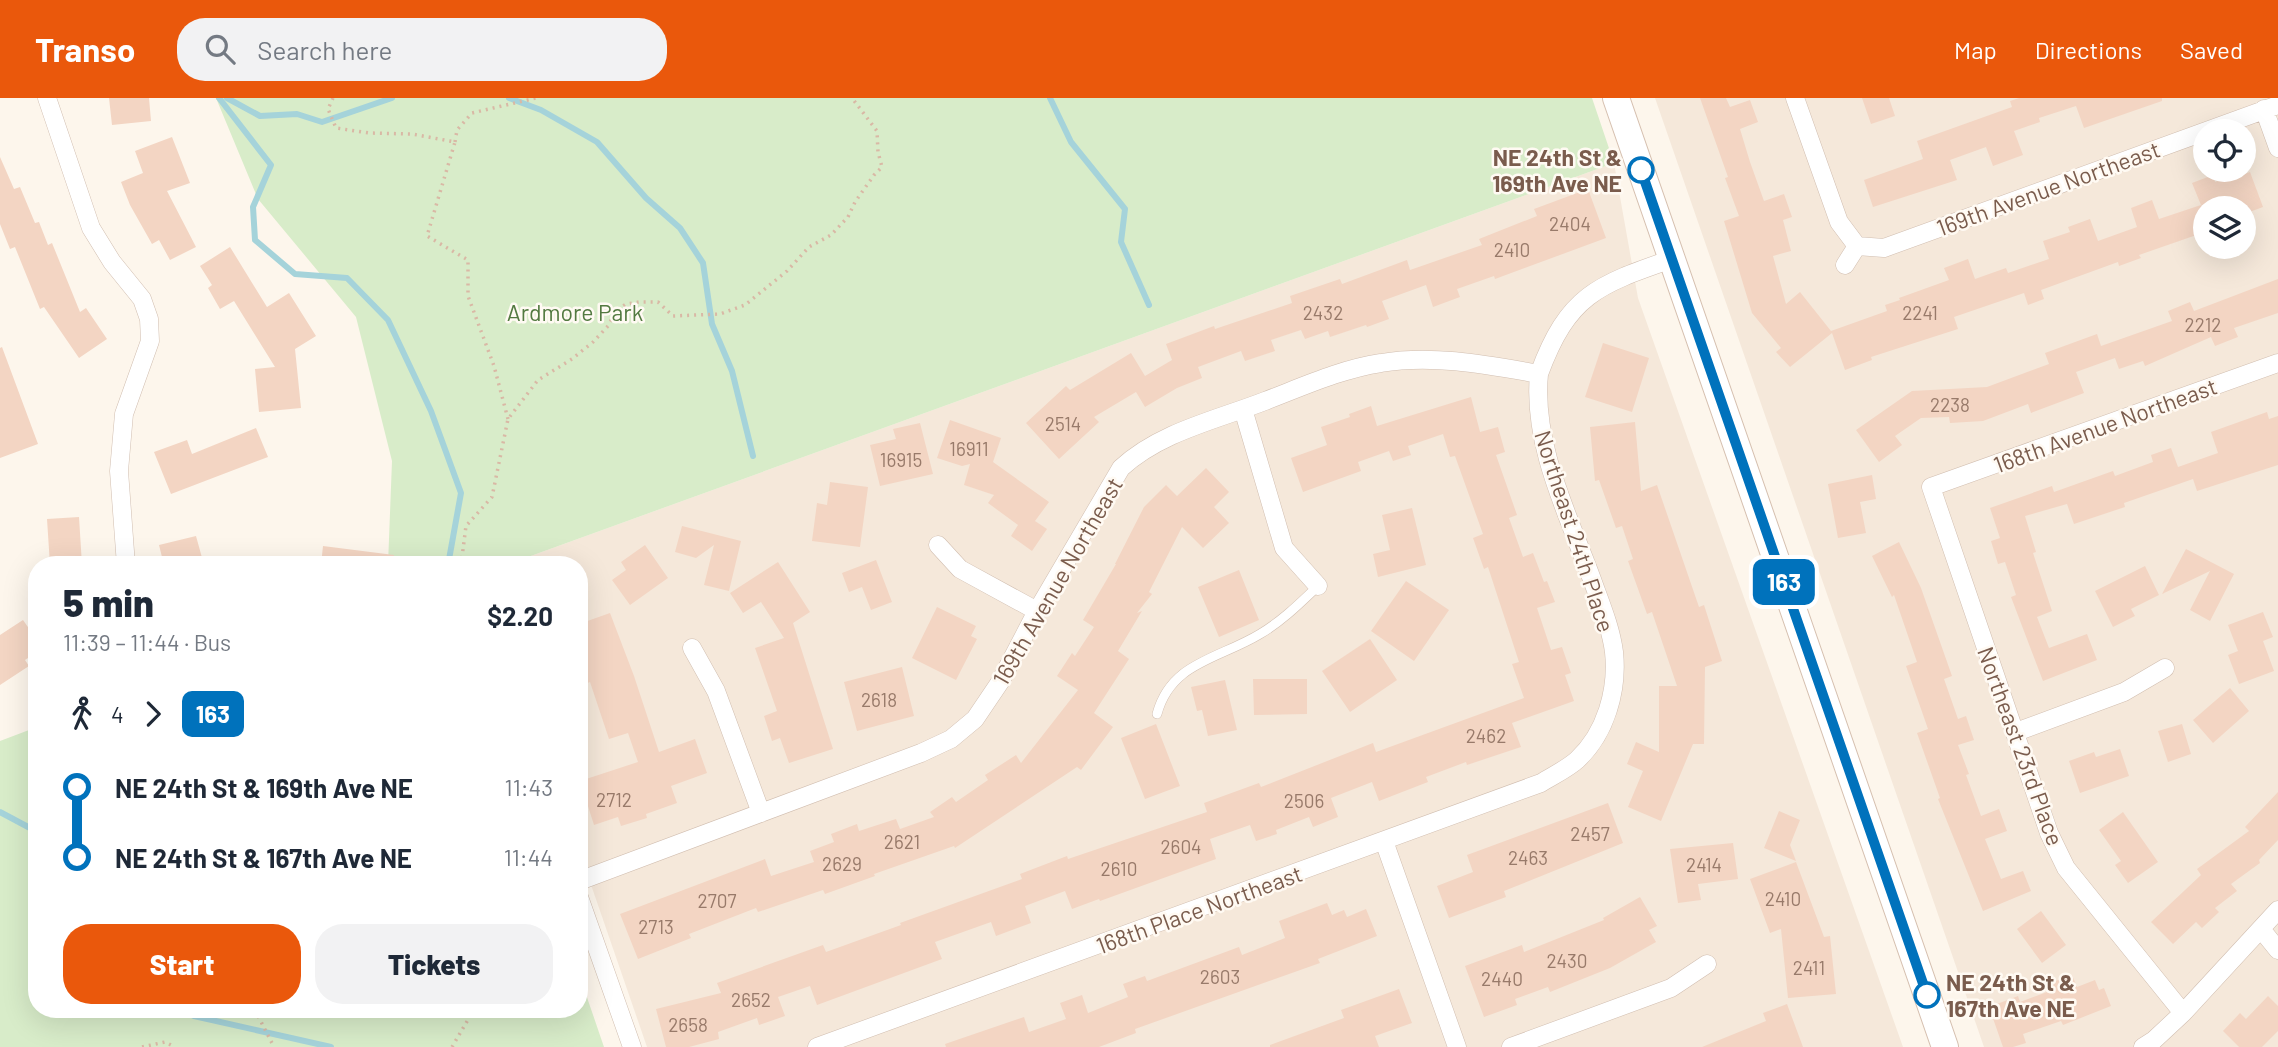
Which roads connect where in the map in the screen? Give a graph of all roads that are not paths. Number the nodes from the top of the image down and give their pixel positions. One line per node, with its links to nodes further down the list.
1 (47, 98): 14 (street)
2 (1616, 98): 7 (main road)
3 (1795, 98): 6 (street)
4 (2271, 107): 5 (street); 6 (street, 169th Avenue Northeast)
5 (2278, 148)
6 (1857, 246): 8 (street)
7 (1672, 259): 10 (street); 35 (main road)
8 (1845, 265)
9 (2278, 363): 12 (street, 168th Avenue Northeast)
10 (1539, 374): 11 (street, 169th Avenue Northeast); 21 (street, Northeast 24th Place)
11 (1243, 409): 15 (street); 16 (street, 169th Avenue Northeast)
12 (1931, 487): 20 (street, Northeast 23rd Place)
13 (938, 545): 16 (street)
14 (125, 556)
15 (1318, 586): 19 (lane)
16 (1037, 611): 22 (street, 169th Avenue Northeast)
17 (692, 648): 22 (street)
18 (2165, 668): 20 (street)
19 (1157, 714)
20 (2015, 732): 30 (street, Northeast 23rd Place)
21 (1576, 761): 23 (street, 168th Place Northeast)
22 (761, 813): 24 (street, 169th Avenue Northeast)
23 (1384, 841): 32 (street, 168th Place Northeast); 33 (street)
24 (588, 878)
25 (2278, 910): 27 (street)
26 (588, 922): 31 (street)
27 (2261, 929): 28 (street); 30 (street)
28 (2278, 950)
29 (1707, 964): 34 (street)
30 (2183, 1013): 36 (street)
31 (632, 1047)
32 (817, 1047)
33 (1457, 1047)
34 (1511, 1047)
35 (1945, 1047)
36 (2143, 1047)

